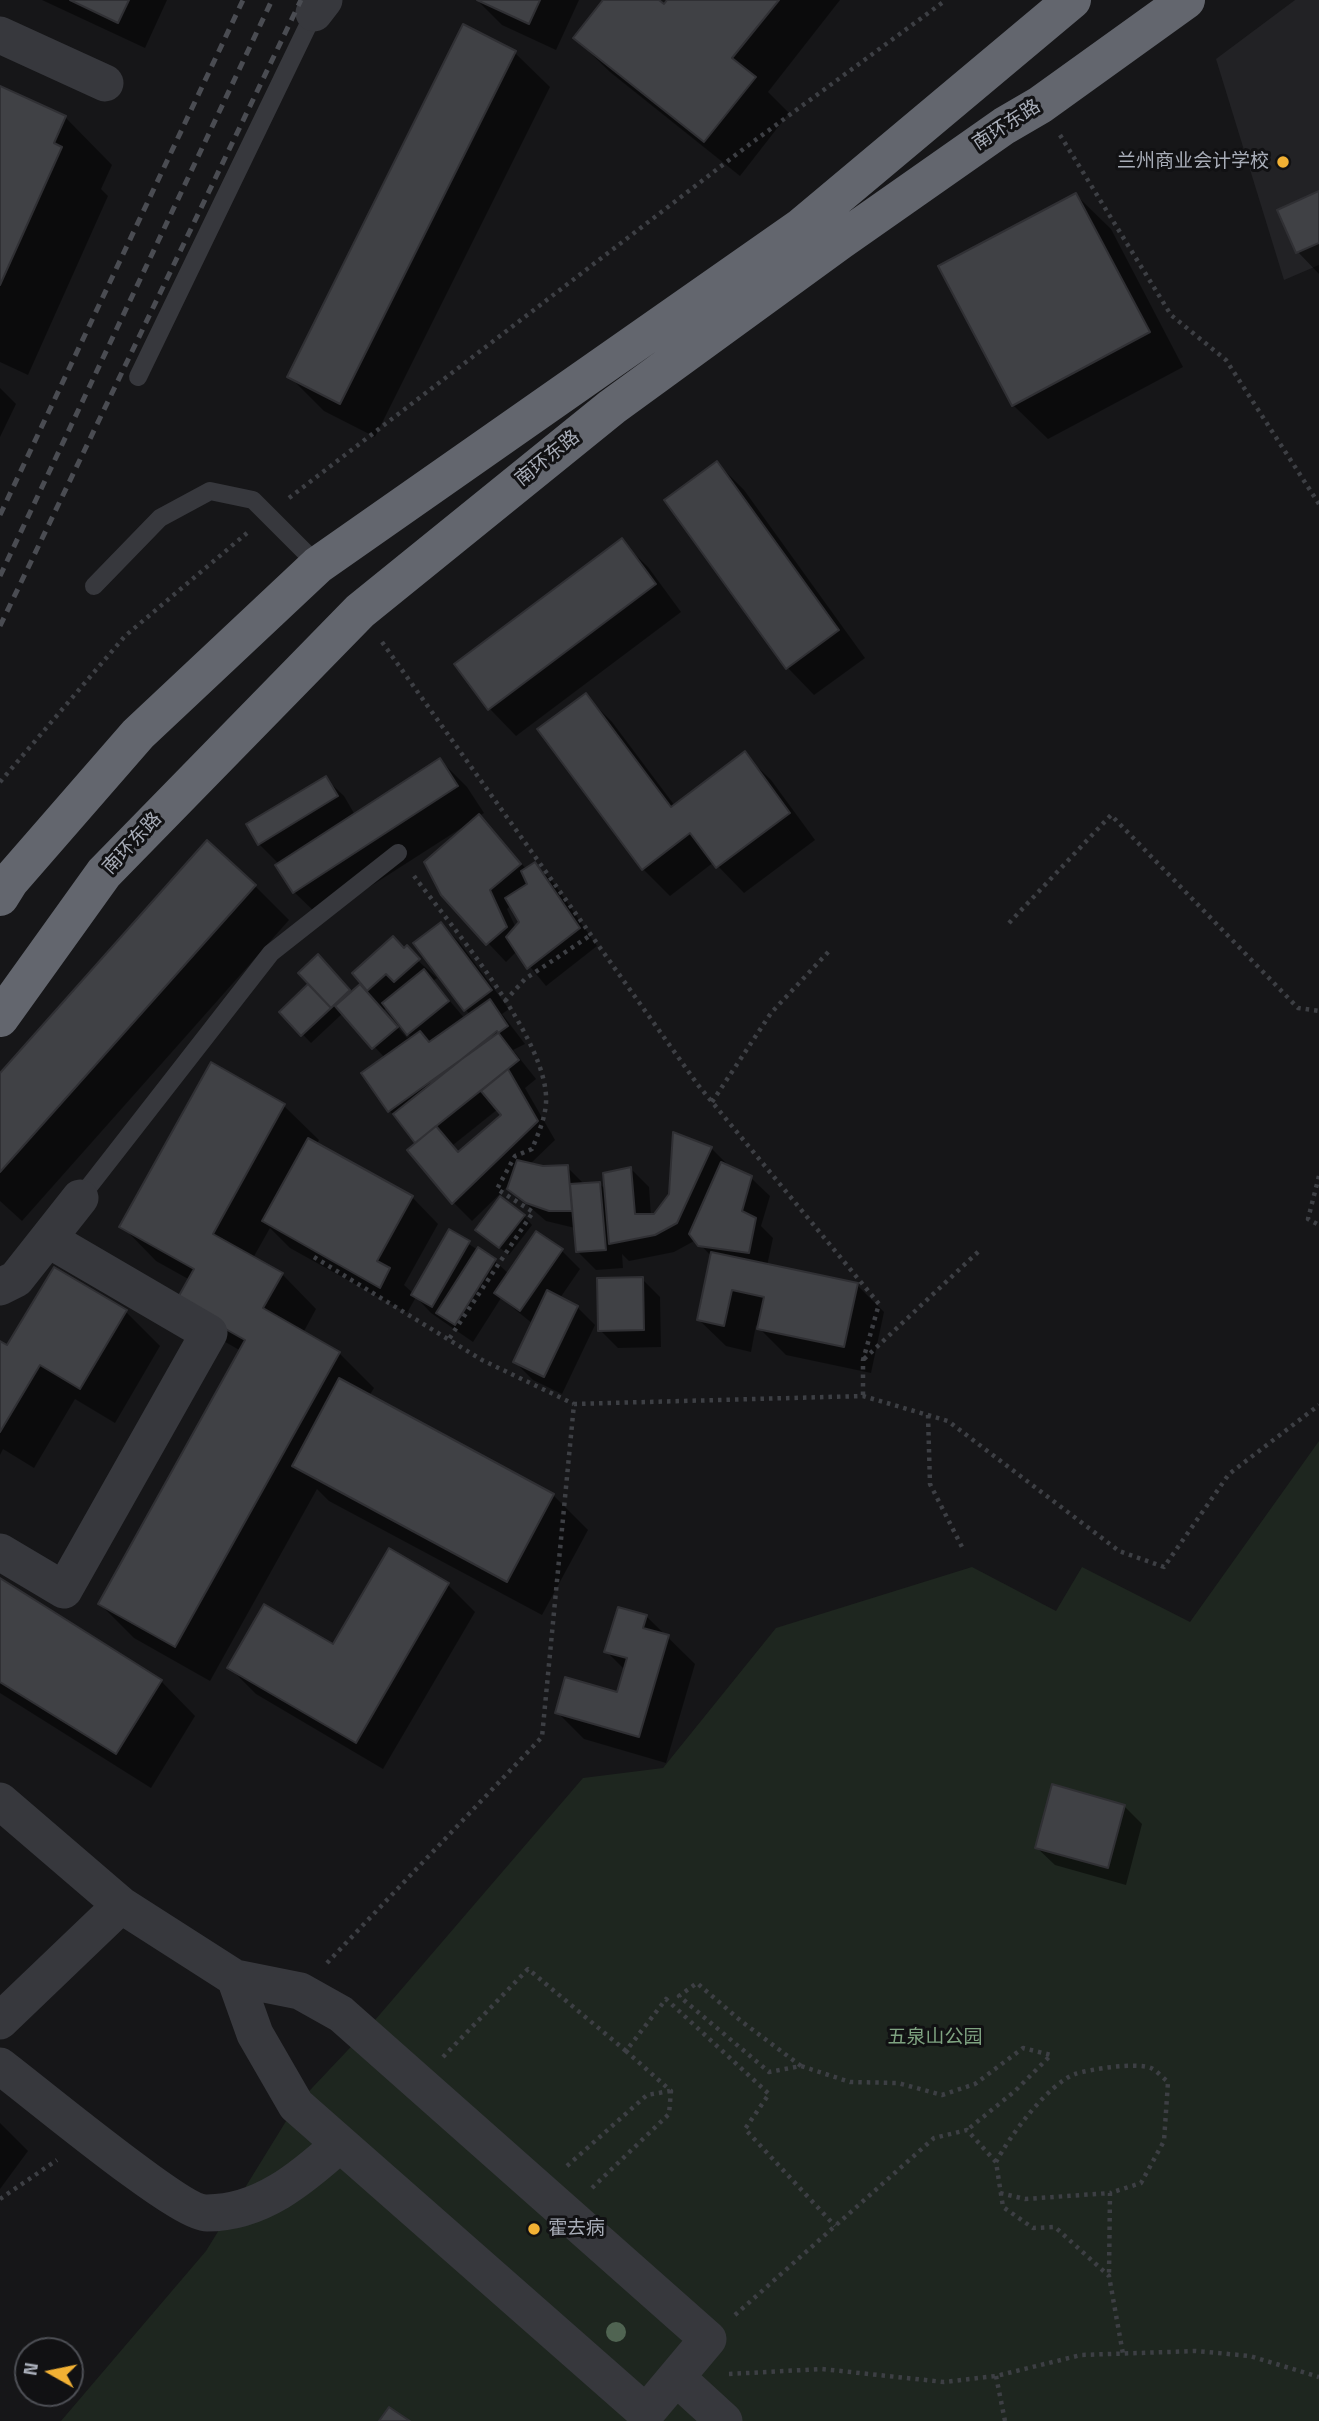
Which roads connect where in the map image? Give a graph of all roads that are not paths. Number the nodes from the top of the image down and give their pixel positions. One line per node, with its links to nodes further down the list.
1 (1072, 0): 7 (highway)
2 (1186, 0): 11 (highway, 南环东路)
3 (319, 6): 6 (lane)
4 (0, 35): 5 (street)
5 (105, 83)
6 (138, 377)
7 (318, 565): 8 (lane); 10 (highway)
8 (94, 586)
9 (398, 853): 12 (lane)
10 (0, 897)
11 (0, 1018)
12 (80, 1198): 13 (street)
13 (48, 1239): 14 (street); 15 (street)
14 (0, 1287)
15 (0, 1552)
16 (0, 1801): 17 (street)
17 (121, 1905): 18 (street); 19 (street)
18 (236, 1978): 21 (street); 22 (street)
19 (0, 2021)
20 (0, 2066): 21 (street)
21 (340, 2144): 22 (street)
22 (676, 2377): 23 (street)
23 (723, 2421)

